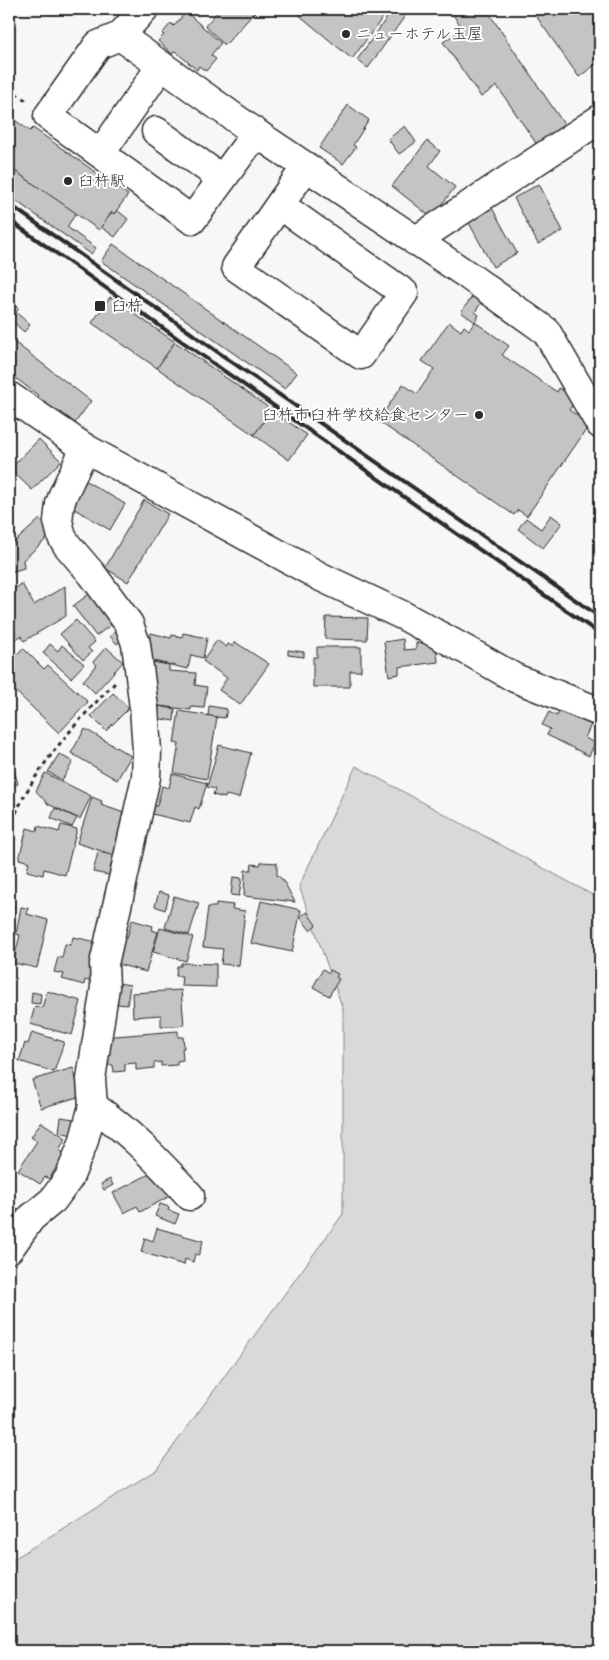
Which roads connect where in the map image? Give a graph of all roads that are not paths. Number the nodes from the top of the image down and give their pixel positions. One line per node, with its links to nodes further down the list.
1 (144, 9): 2 (street)
2 (120, 36): 3 (street); 7 (street)
3 (161, 66): 6 (street); 7 (street)
4 (600, 119): 11 (street)
5 (156, 131): 9 (street)
6 (256, 133): 8 (street); 9 (street)
7 (101, 153): 9 (street)
8 (306, 167): 10 (street); 11 (street)
9 (222, 179)
10 (280, 205): 10 (street)
11 (415, 241): 13 (street)
12 (9, 396): 14 (street)
13 (600, 424)
14 (85, 448): 15 (street); 16 (street)
15 (600, 712)
16 (93, 1106): 17 (street); 18 (street)
17 (190, 1196)
18 (9, 1249)

